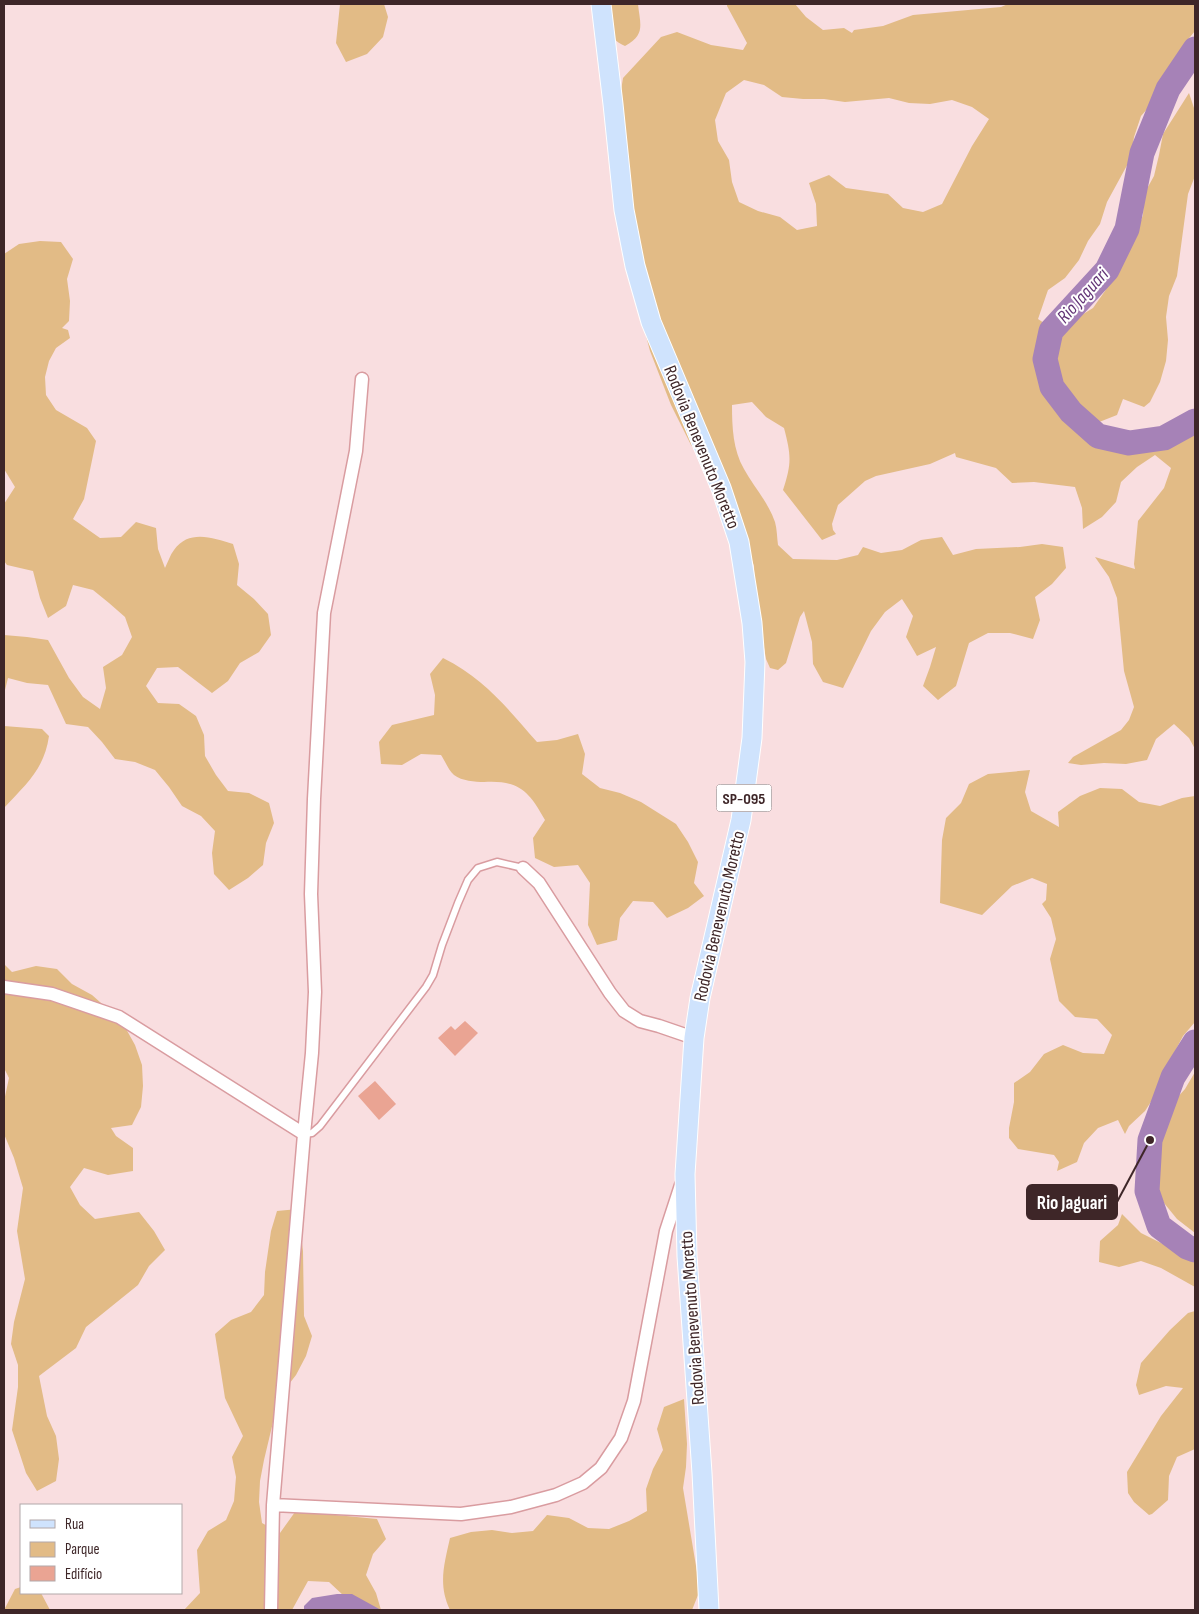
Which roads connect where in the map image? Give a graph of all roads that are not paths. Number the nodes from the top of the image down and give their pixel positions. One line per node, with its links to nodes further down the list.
1 (601, 4): 5 (main road, Rodovia Benevenuto Moretto / SP-095)
2 (362, 379): 6 (street)
3 (523, 868): 5 (street); 6 (lane)
4 (4, 987): 6 (street)
5 (694, 1038): 7 (main road, Rodovia Benevenuto Moretto / SP-095)
6 (304, 1134): 8 (street)
7 (685, 1174): 8 (street); 10 (main road, Rodovia Benevenuto Moretto / SP-095)
8 (273, 1505): 9 (street)
9 (271, 1610)
10 (709, 1610)

